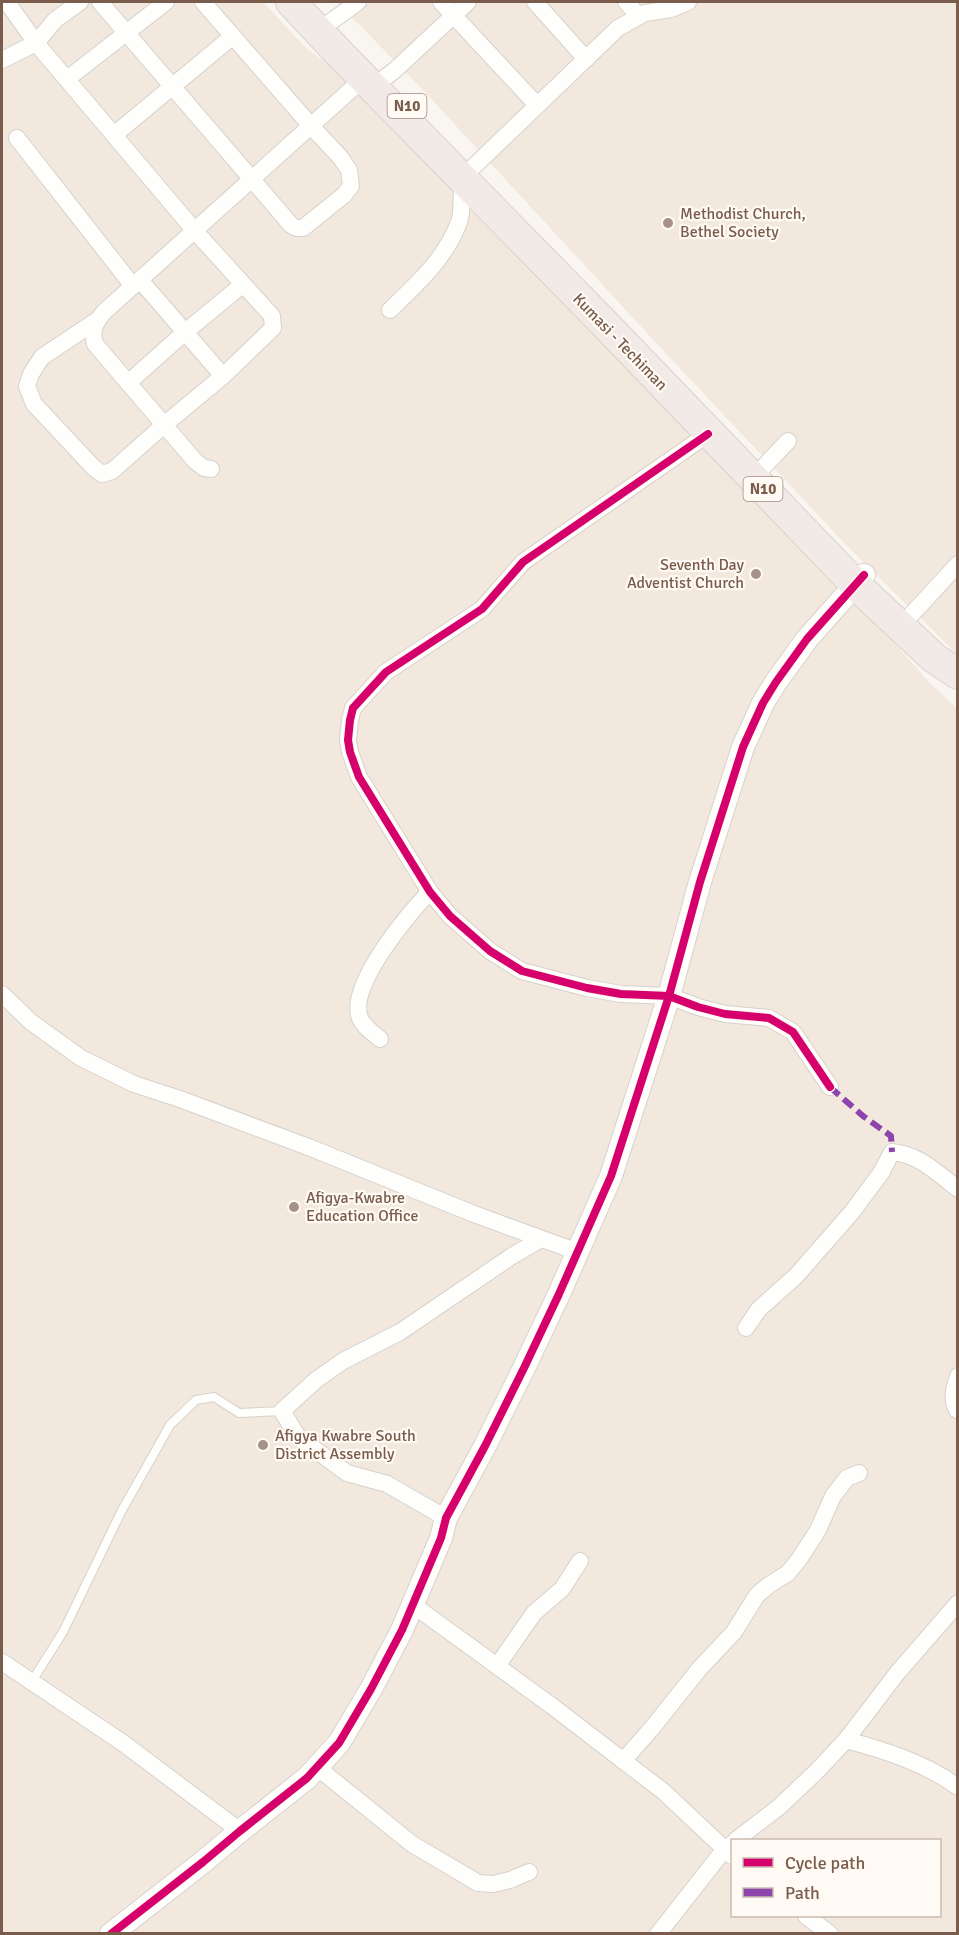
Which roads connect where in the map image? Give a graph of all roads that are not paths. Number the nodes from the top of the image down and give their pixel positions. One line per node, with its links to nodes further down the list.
1 (7, 2): 19 (street)
2 (80, 2): 19 (street)
3 (100, 2): 17 (street)
4 (166, 2): 17 (street)
5 (203, 2): 18 (street)
6 (291, 2): 16 (highway, Kumasi - Techiman / N10)
7 (304, 2): 16 (highway, Kumasi - Techiman / N10)
8 (358, 2): 16 (street)
9 (441, 2): 14 (street)
10 (468, 2): 14 (street)
11 (535, 2): 20 (street)
12 (626, 2): 15 (street)
13 (688, 2): 15 (street)
14 (454, 15): 23 (street); 25 (street)
15 (639, 16): 20 (street)
16 (322, 28): 23 (highway, Kumasi - Techiman / N10)
17 (126, 33): 22 (street); 24 (street)
18 (233, 36): 24 (street); 26 (street)
19 (36, 43): 21 (street); 22 (street)
20 (586, 59): 25 (street)
21 (2, 60)
22 (67, 79): 27 (street)
23 (373, 79): 26 (street); 29 (highway, Kumasi - Techiman / N10)
24 (172, 87): 27 (street); 30 (street)
25 (537, 105): 29 (street)
26 (311, 126): 30 (street); 30 (street)
27 (114, 135): 31 (street)
28 (17, 138): 32 (street)
29 (465, 176): 34 (street); 40 (highway, Kumasi - Techiman / N10); 43 (highway, Kumasi - Techiman / N10)
30 (252, 180): 31 (street)
31 (195, 231): 32 (street); 33 (street)
32 (136, 283): 35 (street); 36 (street)
33 (242, 285): 36 (street); 37 (street)
34 (390, 310)
35 (96, 321): 38 (street); 39 (street)
36 (184, 333): 37 (street); 38 (street)
37 (223, 376): 39 (street)
38 (128, 383): 39 (street)
39 (164, 425): 42 (street)
40 (708, 434): 43 (highway, Kumasi - Techiman / N10); 49 (street)
41 (788, 441): 43 (street)
42 (211, 469)
43 (757, 474): 45 (highway, Kumasi - Techiman / N10)
44 (957, 564): 46 (street)
45 (860, 580): 46 (highway, Kumasi - Techiman / N10); 51 (street)
46 (904, 623): 47 (highway, Kumasi - Techiman / N10); 48 (highway, Kumasi - Techiman / N10)
47 (957, 662)
48 (957, 674)
49 (430, 892): 51 (street); 52 (street)
50 (2, 994): 55 (street)
51 (669, 996): 53 (street); 56 (street)
52 (380, 1039)
53 (830, 1087)
54 (957, 1189): 57 (street)
55 (540, 1239): 56 (street); 60 (street)
56 (578, 1252): 62 (street)
57 (746, 1328)
58 (957, 1377): 59 (street)
59 (957, 1410)
60 (282, 1411): 62 (street); 68 (lane)
61 (859, 1473): 70 (street)
62 (446, 1518): 65 (street)
63 (580, 1561): 67 (street)
64 (957, 1603): 69 (street)
65 (412, 1605): 67 (street); 71 (street)
66 (2, 1662): 68 (street)
67 (497, 1666): 70 (street)
68 (32, 1681): 73 (street)
69 (846, 1740): 72 (street); 74 (street)
70 (623, 1761): 75 (street)
71 (318, 1768): 73 (street); 76 (street)
72 (957, 1787)
73 (240, 1831): 78 (street)
74 (741, 1839)
75 (731, 1847): 79 (street)
76 (529, 1872)
77 (807, 1917): 80 (street)
78 (111, 1934)
79 (658, 1934)
80 (830, 1934)

